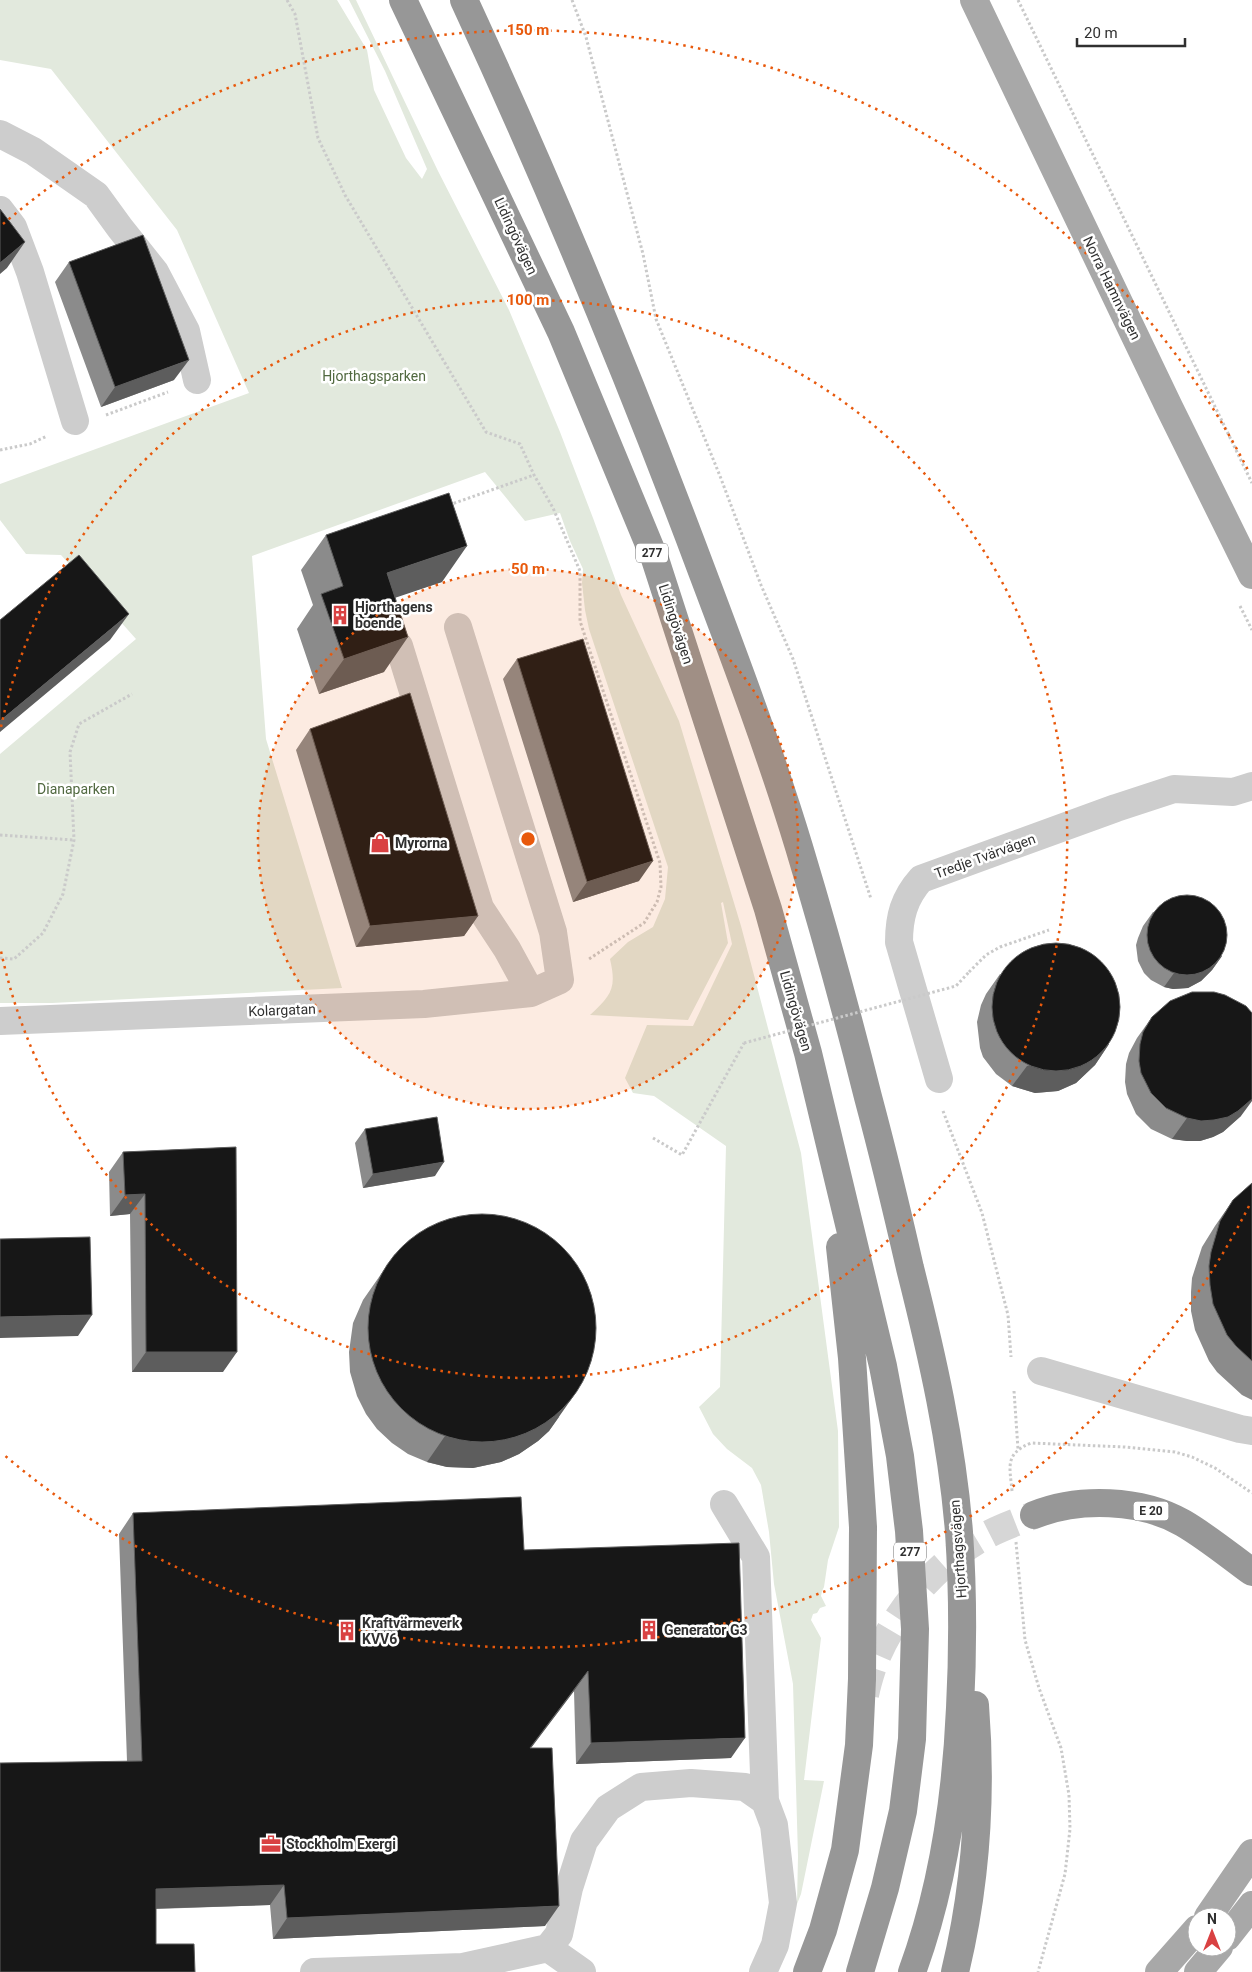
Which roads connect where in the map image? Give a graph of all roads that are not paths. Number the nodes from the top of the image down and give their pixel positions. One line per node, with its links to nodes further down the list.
1 (403, 0): 15 (highway, Lidingövägen / 277)
2 (464, 0): 21 (highway, Hjorthagsvägen)
3 (974, 0): 8 (main road, Norra Hamnvägen)
4 (0, 134): 6 (street)
5 (0, 210): 7 (street)
6 (197, 380)
7 (76, 421)
8 (1252, 575)
9 (458, 627): 12 (street, Kolargatan)
10 (399, 646): 12 (street)
11 (1252, 786): 14 (street, Tredje Tvärvägen)
12 (531, 994): 13 (street, Kolargatan)
13 (0, 1021)
14 (939, 1079)
15 (828, 1133): 33 (highway); 34 (highway, 277)
16 (1041, 1371): 17 (street)
17 (1252, 1430)
18 (724, 1504): 22 (street)
19 (1034, 1515): 20 (highway, E 20)
20 (1252, 1572)
21 (963, 1649): 35 (highway, Hjorthagsvägen); 36 (highway)
22 (765, 1800): 28 (street); 32 (street)
23 (1252, 1853): 25 (main road)
24 (1252, 1906): 26 (main road)
25 (1215, 1907)
26 (1237, 1925)
27 (1187, 1940): 37 (main road)
28 (548, 1948): 30 (street); 31 (street)
29 (1211, 1957): 38 (main road)
30 (314, 1972)
31 (582, 1972)
32 (763, 1972)
33 (807, 1972)
34 (860, 1972)
35 (912, 1972)
36 (955, 1972)
37 (1159, 1972)
38 (1198, 1972)

